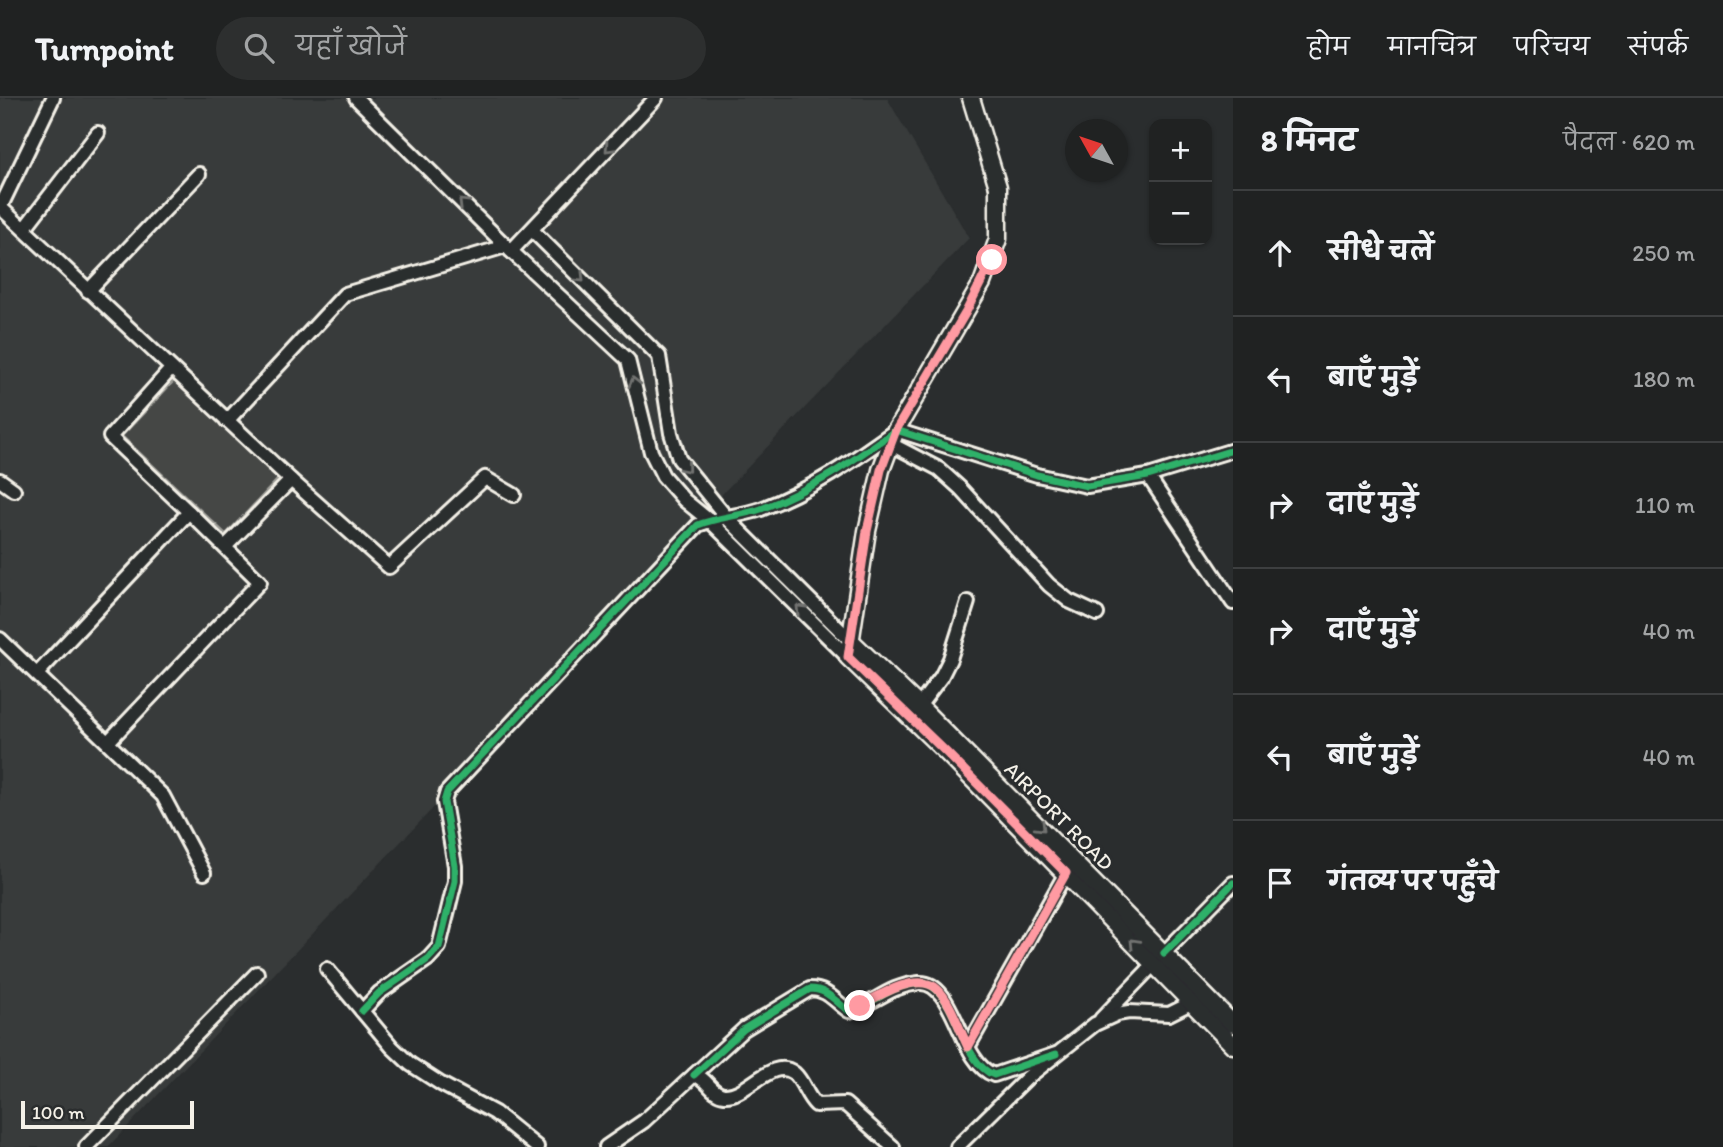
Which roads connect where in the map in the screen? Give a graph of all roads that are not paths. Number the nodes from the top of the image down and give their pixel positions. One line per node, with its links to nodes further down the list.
1 (53, 98): 7 (street)
2 (356, 98): 10 (street, one-way to 2)
3 (656, 98): 9 (street, one-way to 9)
4 (971, 98): 14 (main road)
5 (98, 133): 8 (street)
6 (199, 174): 11 (street)
7 (0, 207): 8 (street)
8 (24, 229): 11 (street)
9 (532, 230): 10 (street); 22 (street, one-way to 22)
10 (509, 248): 13 (street); 23 (street, one-way to 10)
11 (88, 291): 12 (street)
12 (171, 369): 13 (street); 21 (street)
13 (227, 421): 18 (street)
14 (894, 437): 16 (street); 22 (street); 27 (street); 29 (main road)
15 (1233, 450): 16 (street)
16 (1148, 475): 26 (street)
17 (0, 480): 19 (street)
18 (291, 480): 20 (street); 24 (street)
19 (14, 490)
20 (514, 495)
21 (189, 512): 24 (street); 30 (street)
22 (727, 518): 23 (street); 29 (street)
23 (711, 522): 29 (street, one-way to 23); 40 (street)
24 (225, 547): 32 (street)
25 (968, 603): 31 (street)
26 (1233, 603)
27 (1097, 614)
28 (0, 639): 30 (street)
29 (850, 650): 31 (main road, AIRPORT ROAD); 34 (main road)
30 (37, 674): 32 (street)
31 (919, 706): 36 (main road, AIRPORT ROAD, one-way to 36)
32 (108, 743): 33 (street)
33 (204, 873)
34 (1066, 873): 36 (main road, one-way to 34); 44 (street)
35 (1233, 883): 36 (street)
36 (1159, 958): 39 (main road, AIRPORT ROAD); 41 (street)
37 (327, 969): 40 (street)
38 (257, 974): 47 (street)
39 (1199, 999): 41 (street); 42 (main road, AIRPORT ROAD); 43 (main road)
40 (362, 1011): 48 (street)
41 (1096, 1024): 45 (street)
42 (1233, 1024)
43 (1233, 1045)
44 (968, 1047): 45 (street); 46 (street)
45 (1056, 1054): 51 (street)
46 (694, 1075): 49 (street); 50 (street)
47 (86, 1147)
48 (537, 1147)
49 (606, 1147)
50 (893, 1147)
51 (957, 1147)

